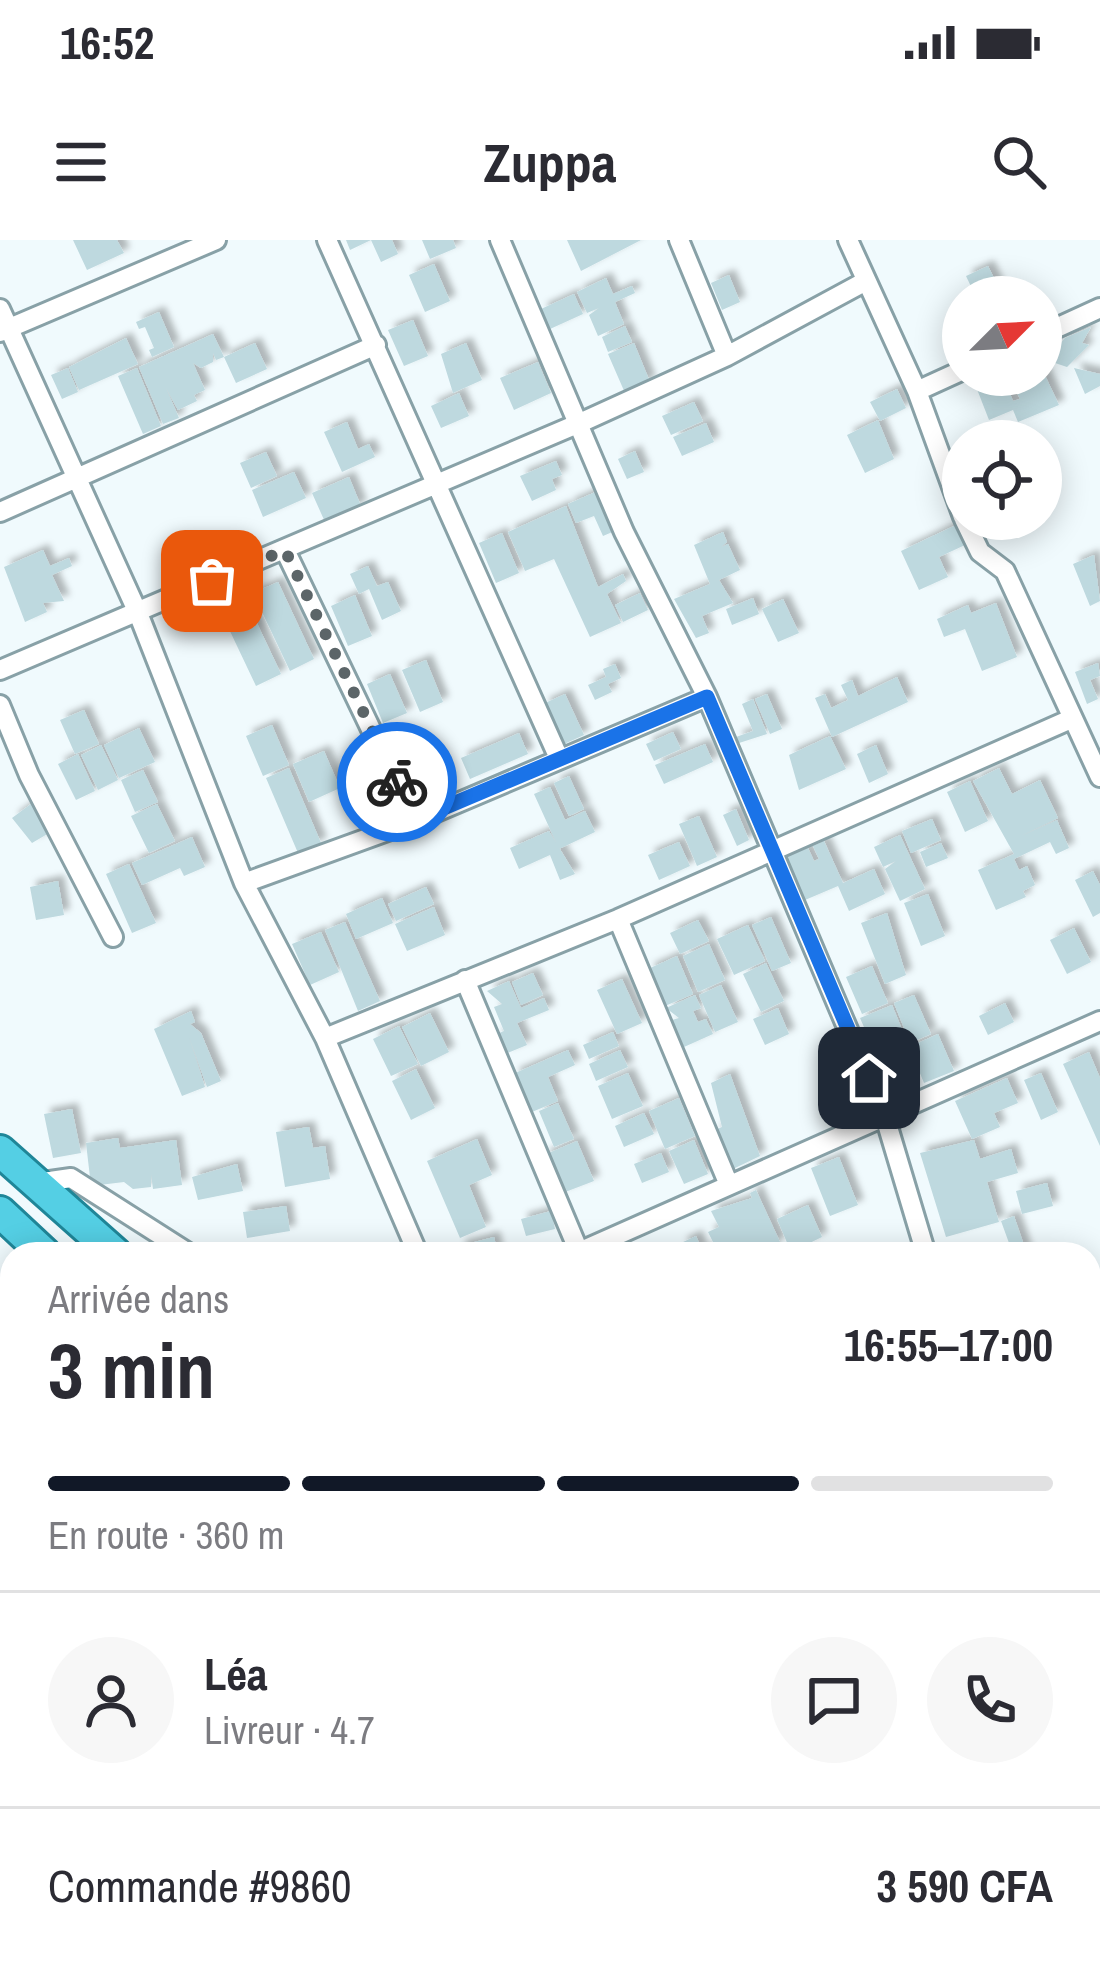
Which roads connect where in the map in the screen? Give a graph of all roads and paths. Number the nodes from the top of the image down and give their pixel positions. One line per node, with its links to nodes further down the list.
1 (216, 240): 10 (street)
2 (327, 240): 11 (street)
3 (500, 240): 15 (street)
4 (680, 240): 12 (street)
5 (848, 240): 6 (street)
6 (866, 281): 12 (street); 14 (street)
7 (1100, 308): 9 (street)
8 (0, 309): 10 (street)
9 (1062, 325)
10 (4, 330): 17 (street)
11 (376, 345): 17 (street); 18 (street)
12 (728, 356): 15 (street)
13 (942, 380): 14 (street)
14 (917, 391): 16 (street)
15 (582, 422): 18 (street); 24 (street)
16 (942, 460)
17 (79, 479): 19 (street); 22 (street)
18 (435, 484): 21 (street); 27 (street)
19 (0, 512)
20 (974, 540): 26 (street)
21 (285, 550): 22 (street); 29 (street)
22 (138, 613): 23 (street); 31 (street)
23 (0, 670)
24 (707, 697): 27 (street); 30 (street)
25 (0, 705): 33 (street)
26 (1071, 719): 28 (street); 30 (street)
27 (558, 756): 29 (street)
28 (1100, 777)
29 (415, 820): 31 (street)
30 (771, 848): 32 (street); 37 (street)
31 (244, 884): 36 (street)
32 (618, 919): 34 (street); 40 (street)
33 (113, 937)
34 (465, 980): 36 (street); 46 (street)
35 (1100, 1021): 37 (street)
36 (325, 1038): 45 (street)
37 (885, 1117): 40 (street); 48 (street)
38 (0, 1151): 39 (highway)
39 (36, 1184): 43 (highway); 44 (street)
40 (729, 1185): 47 (street)
41 (0, 1211): 42 (highway)
42 (32, 1242)
43 (102, 1242)
44 (171, 1242)
45 (413, 1242)
46 (575, 1242)
47 (604, 1242)
48 (922, 1242)

